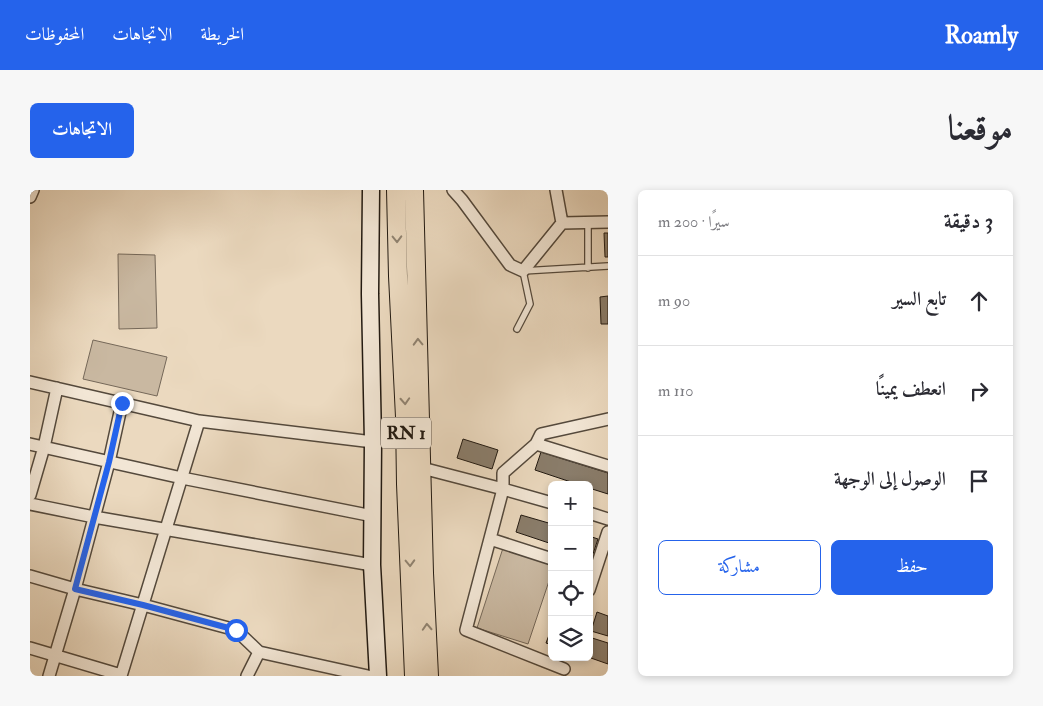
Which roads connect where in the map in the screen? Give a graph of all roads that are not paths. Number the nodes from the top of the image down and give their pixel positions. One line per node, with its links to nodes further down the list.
1 (33, 190): 7 (street)
2 (371, 190): 20 (street)
3 (396, 190): 54 (main road, RN 1, one-way to 54)
4 (414, 190): 26 (main road, RN 1, one-way to 4)
5 (453, 190): 13 (street)
6 (556, 190): 10 (street)
7 (30, 197)
8 (588, 222): 9 (street); 10 (street); 12 (lane)
9 (608, 222)
10 (562, 223): 13 (street)
11 (608, 266): 12 (lane)
12 (588, 268): 13 (lane)
13 (523, 271): 14 (lane)
14 (517, 329)
15 (30, 382): 16 (street)
16 (56, 388): 17 (street); 23 (street)
17 (122, 403): 19 (street); 24 (street)
18 (608, 419): 22 (street)
19 (199, 421): 20 (street); 27 (street)
20 (373, 442): 33 (street)
21 (30, 444): 23 (street)
22 (536, 444): 25 (street); 28 (street)
23 (44, 447): 24 (street); 29 (street)
24 (109, 462): 27 (street); 34 (street)
25 (608, 466)
26 (422, 468): 28 (street); 55 (main road, RN 1, one-way to 26)
27 (182, 478): 33 (street); 36 (street)
28 (504, 489): 30 (street); 38 (street)
29 (30, 495)
30 (548, 502)
31 (30, 504): 34 (street)
32 (593, 514): 35 (street)
33 (373, 516): 40 (street)
34 (94, 517): 36 (street); 43 (street)
35 (608, 519)
36 (166, 530): 40 (street); 44 (street)
37 (608, 532): 41 (street)
38 (490, 539): 39 (street); 48 (street)
39 (548, 558)
40 (372, 565): 53 (street)
41 (592, 571)
42 (30, 576): 43 (street)
43 (75, 589): 44 (street); 47 (street)
44 (143, 605): 46 (street); 50 (street)
45 (30, 648): 47 (street)
46 (259, 652): 51 (street); 52 (street)
47 (55, 655): 49 (street); 50 (street)
48 (564, 667)
49 (49, 676)
50 (121, 676)
51 (247, 676)
52 (368, 676)
53 (378, 676)
54 (414, 676)
55 (429, 676)

